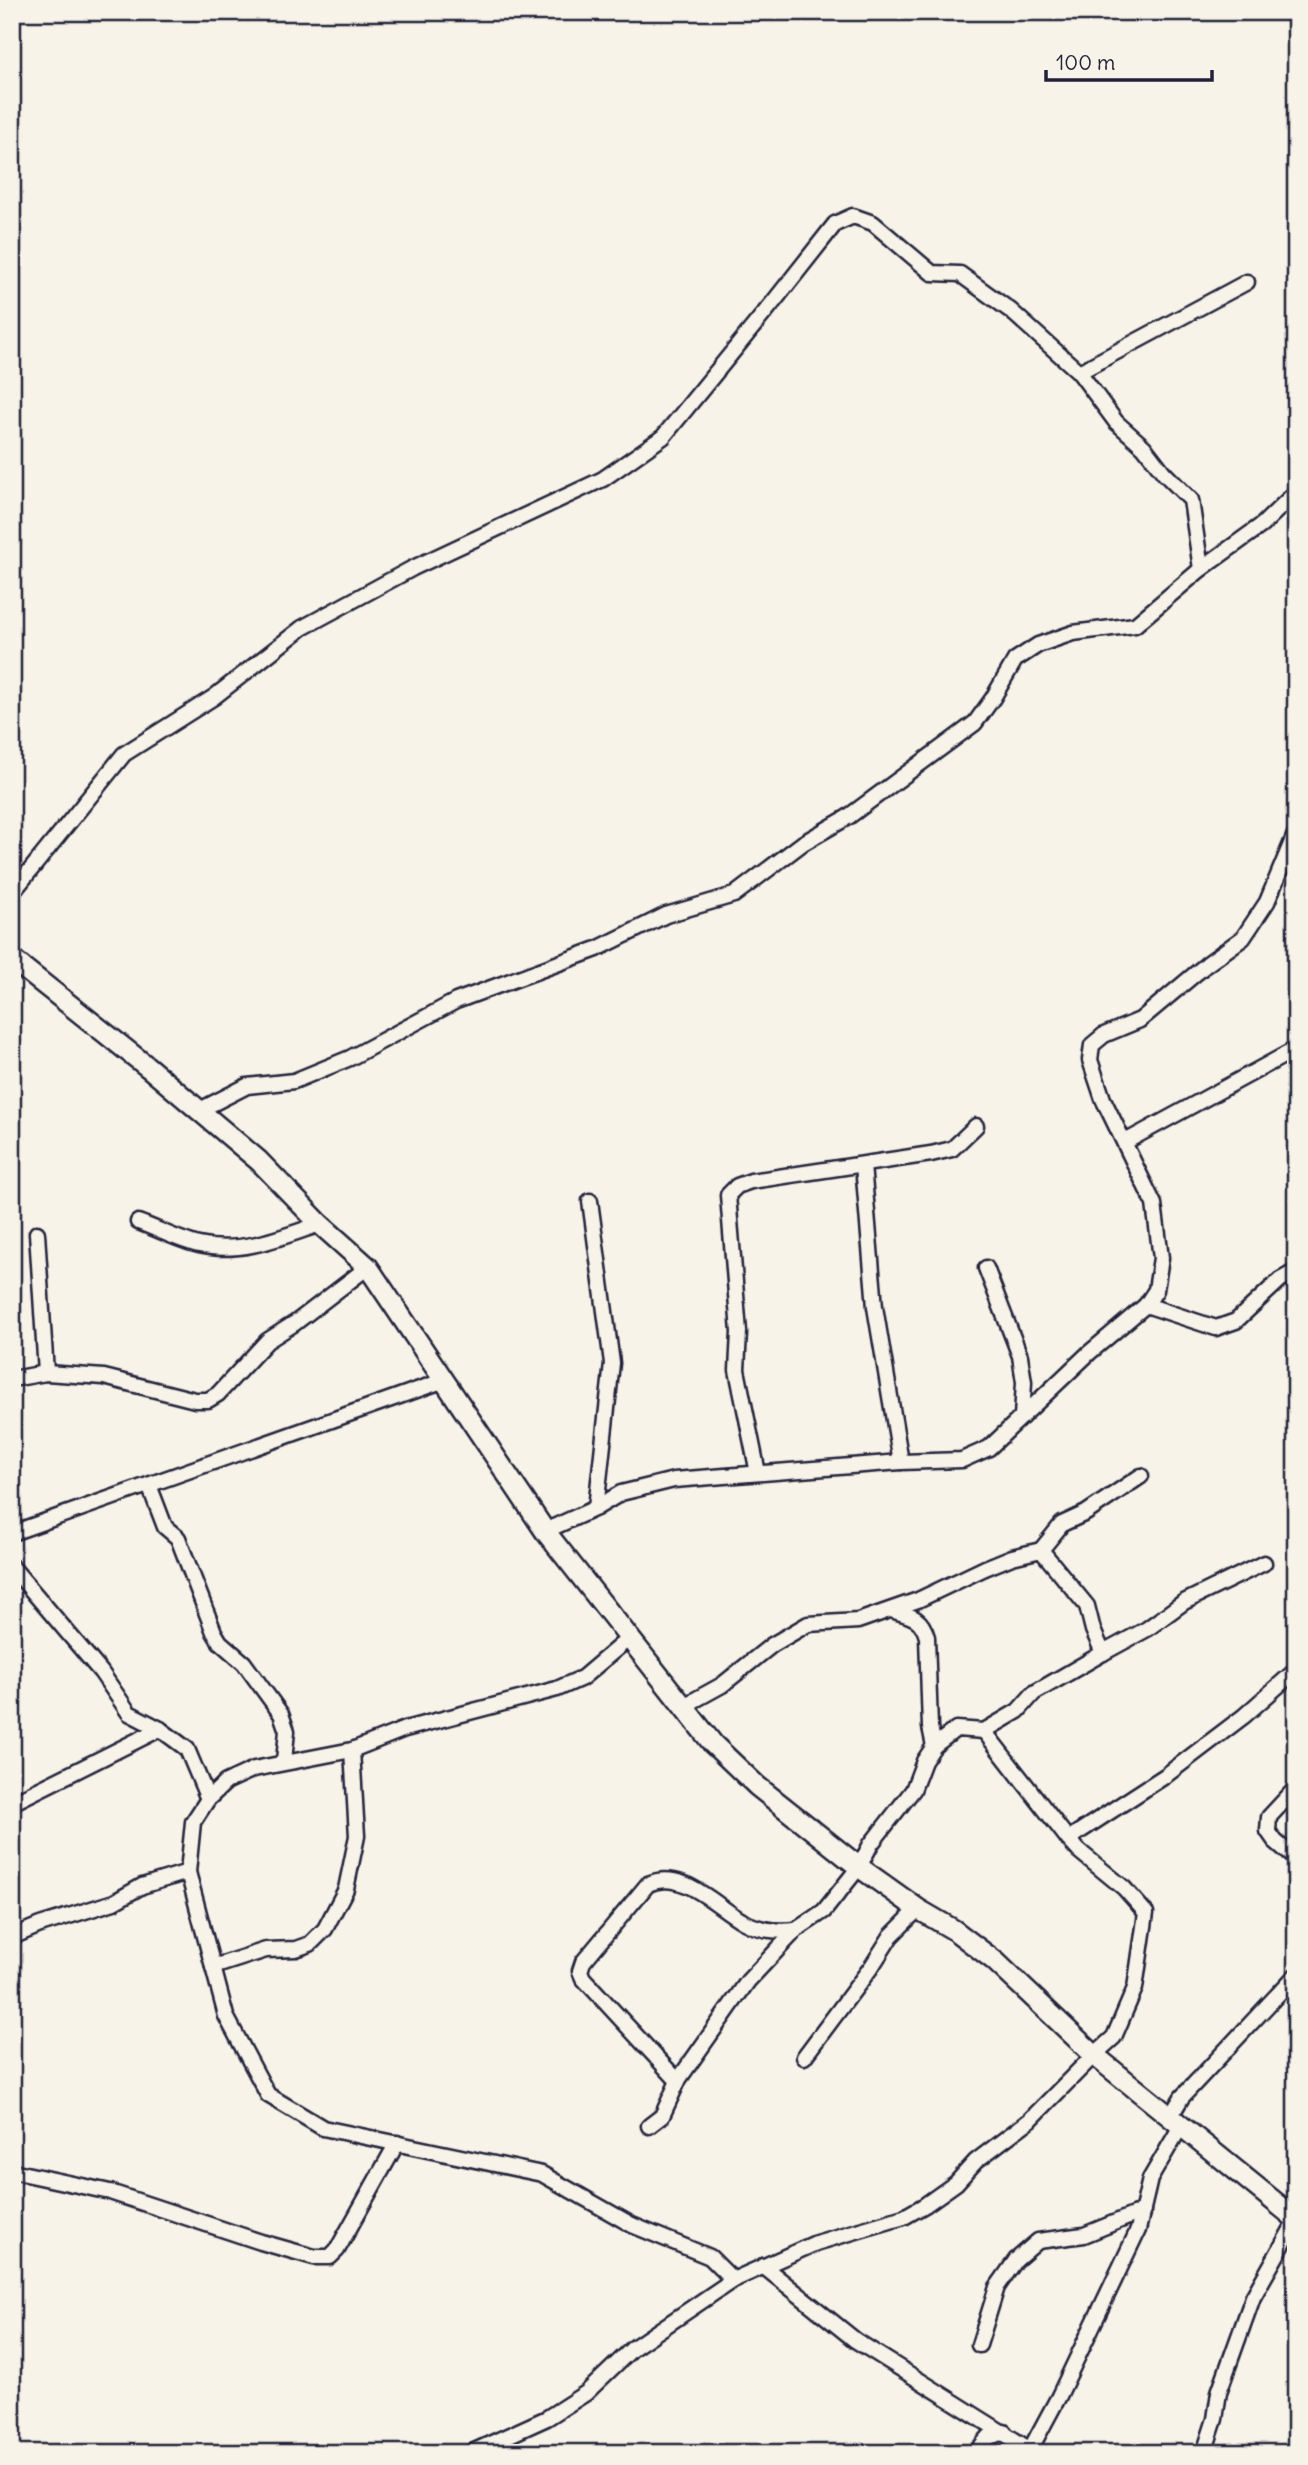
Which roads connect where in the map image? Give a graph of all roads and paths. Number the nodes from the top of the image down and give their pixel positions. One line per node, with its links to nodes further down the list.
1 (1247, 282): 2 (street)
2 (1079, 372): 4 (street); 7 (street)
3 (1296, 492): 4 (street)
4 (1201, 569): 10 (street)
5 (1296, 832): 6 (street)
6 (1290, 858): 12 (street)
7 (12, 893)
8 (12, 960): 10 (street)
9 (1296, 1049): 12 (street)
10 (198, 1111): 16 (street)
11 (976, 1126): 13 (street)
12 (1125, 1142): 21 (street)
13 (863, 1166): 26 (street); 27 (street)
14 (590, 1201): 30 (street)
15 (138, 1222): 16 (street)
16 (320, 1224): 18 (street)
17 (37, 1233): 22 (street)
18 (368, 1267): 22 (street); 24 (street)
19 (986, 1268): 25 (street)
20 (1296, 1271): 21 (street)
21 (1146, 1305): 25 (street)
22 (46, 1373): 23 (street)
23 (12, 1379)
24 (445, 1380): 29 (street); 31 (street)
25 (1022, 1416): 26 (street)
26 (901, 1462): 27 (street)
27 (758, 1473): 30 (street)
28 (1141, 1476): 33 (street)
29 (149, 1485): 32 (street); 47 (street)
30 (596, 1508): 31 (street)
31 (545, 1531): 39 (street)
32 (12, 1532)
33 (1041, 1550): 36 (street); 40 (street)
34 (1264, 1563): 40 (street)
35 (12, 1567): 43 (street)
36 (930, 1594): 37 (street); 38 (street)
37 (891, 1610): 38 (street); 42 (street)
38 (924, 1625): 45 (street)
39 (628, 1639): 42 (street); 46 (street)
40 (1103, 1653): 44 (street)
41 (1292, 1678): 51 (street)
42 (682, 1707): 53 (street)
43 (160, 1729): 49 (street); 50 (street)
44 (984, 1731): 45 (street); 51 (street)
45 (934, 1746): 53 (street)
46 (352, 1750): 47 (street); 58 (street)
47 (284, 1762): 49 (street)
48 (1296, 1788): 52 (street)
49 (208, 1799): 54 (street)
50 (12, 1803)
51 (1069, 1839): 60 (street)
52 (1296, 1859)
53 (859, 1867): 55 (street); 56 (street)
54 (188, 1872): 57 (street); 58 (street)
55 (918, 1909): 60 (street); 61 (street)
56 (796, 1930): 62 (street); 62 (street)
57 (12, 1937)
58 (213, 1967): 65 (street)
59 (1296, 1975): 63 (street)
60 (1094, 2055): 63 (street); 69 (street)
61 (804, 2057)
62 (678, 2081): 64 (street)
63 (1176, 2121): 67 (street); 68 (street)
64 (649, 2126)
65 (397, 2143): 66 (street); 70 (street)
66 (12, 2171)
67 (1143, 2211): 71 (street); 73 (street)
68 (1296, 2220): 76 (street)
69 (763, 2266): 70 (street); 72 (street)
70 (733, 2280): 74 (street)
71 (979, 2344)
72 (1004, 2432): 73 (street); 75 (street)
73 (1032, 2451)
74 (470, 2453)
75 (975, 2453)
76 (1204, 2453)

